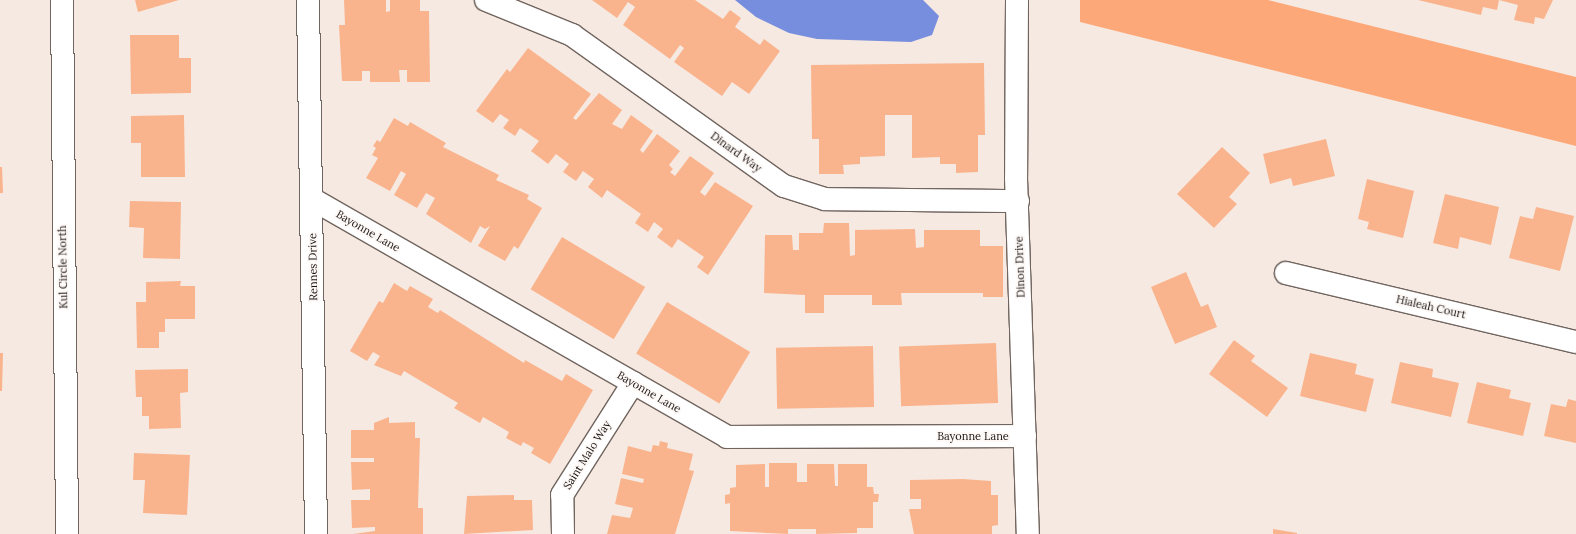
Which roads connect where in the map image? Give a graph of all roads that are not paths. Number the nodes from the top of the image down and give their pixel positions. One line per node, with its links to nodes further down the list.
1 (62, 0): 11 (street, Kul Circle North)
2 (308, 0): 5 (street, Rennes Drive)
3 (486, 0): 6 (street, Dinard Way)
4 (1017, 0): 6 (street, Dinon Drive)
5 (312, 199): 9 (street, Bayonne Lane); 12 (street, Rennes Drive)
6 (1018, 202): 10 (street, Dinon Drive)
7 (1286, 273): 8 (street, Hialeah Court)
8 (1576, 342)
9 (633, 383): 10 (street, Bayonne Lane); 13 (street, Saint Malo Way)
10 (1025, 436): 14 (street, Dinon Drive)
11 (67, 534)
12 (316, 534)
13 (563, 534)
14 (1028, 534)

